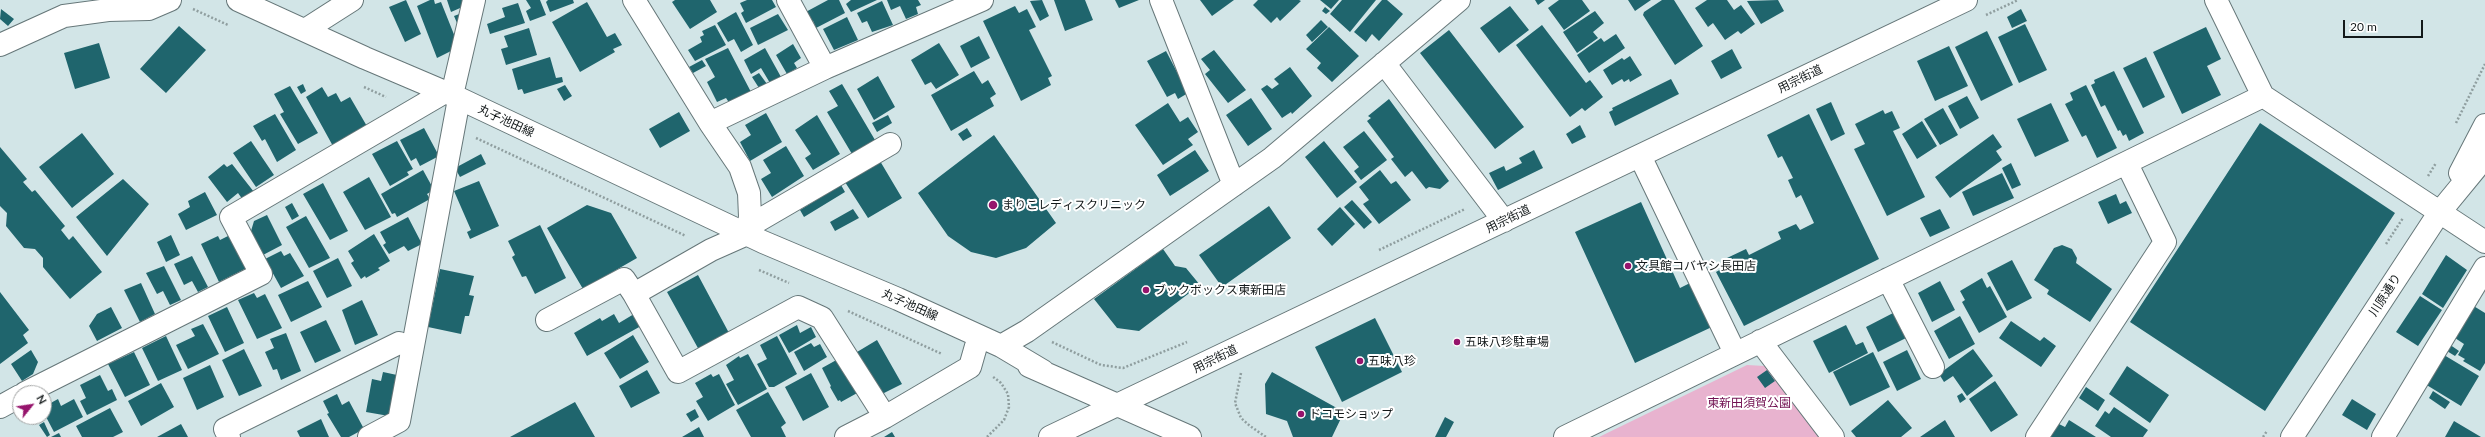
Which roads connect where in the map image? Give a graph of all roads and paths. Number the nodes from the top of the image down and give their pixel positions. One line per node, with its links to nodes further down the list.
1 (238, 0): 13 (street, 丸子池田線)
2 (352, 0): 13 (street)
3 (474, 0): 19 (street)
4 (634, 0): 22 (street)
5 (788, 0): 17 (street)
6 (982, 0): 17 (street)
7 (1161, 0): 31 (street)
8 (1459, 0): 15 (street)
9 (1966, 0): 27 (street, 用宗街道)
10 (2216, 0): 20 (street)
11 (179, 3): 12 (path); 14 (street)
12 (230, 26)
13 (305, 30): 19 (street, 丸子池田線)
14 (0, 45)
15 (1384, 63): 31 (street); 34 (street)
16 (2485, 64): 25 (path)
17 (825, 68): 22 (street)
18 (358, 84): 21 (path)
19 (452, 95): 21 (street); 24 (street); 35 (street, 丸子池田線)
20 (2263, 96): 30 (street); 32 (street)
21 (415, 110): 55 (street)
22 (710, 123): 35 (street)
23 (2485, 125): 33 (street)
24 (454, 128): 38 (path); 64 (street)
25 (2453, 128)
26 (890, 144): 35 (street)
27 (1640, 156): 34 (street, 用宗街道); 51 (street)
28 (2440, 156): 32 (path)
29 (2485, 157): 33 (street, 川原通り)
30 (2127, 164): 42 (street); 71 (street)
31 (1234, 185): 50 (street)
32 (2415, 197): 33 (street); 39 (path)
33 (2439, 213): 36 (street); 73 (street, 川原通り)
34 (1504, 221): 58 (street, 用宗街道)
35 (747, 234): 37 (street, 丸子池田線); 38 (street)
36 (2485, 242)
37 (773, 246): 49 (street, 丸子池田線); 50 (street, 丸子池田線)
38 (714, 249): 44 (street)
39 (2383, 250)
40 (757, 268): 43 (path)
41 (2485, 268): 74 (street)
42 (1888, 279): 47 (street); 53 (street)
43 (792, 285)
44 (634, 294): 46 (street); 60 (street)
45 (842, 308): 52 (path)
46 (547, 320)
47 (1760, 341): 51 (street); 70 (street)
48 (399, 343): 63 (street)
49 (976, 346): 52 (street); 54 (street, 丸子池田線)
50 (1001, 346): 54 (street, 丸子池田線)
51 (1735, 353): 69 (street)
52 (970, 367): 60 (street); 65 (path)
53 (1933, 367)
54 (1043, 371): 58 (street, 丸子池田線)
55 (41, 385)
56 (12, 400): 59 (street)
57 (1235, 403): 68 (path)
58 (1120, 404): 66 (street, 用宗街道); 67 (street, 丸子池田線)
59 (0, 407)
60 (885, 417): 62 (street)
61 (2272, 425): 72 (path)
62 (856, 435)
63 (229, 437)
64 (369, 437)
65 (987, 437)
66 (1050, 437)
67 (1190, 437)
68 (1266, 437)
69 (1566, 437)
70 (1834, 437)
71 (2037, 437)
72 (2263, 437)
73 (2292, 437)
74 (2382, 437)

